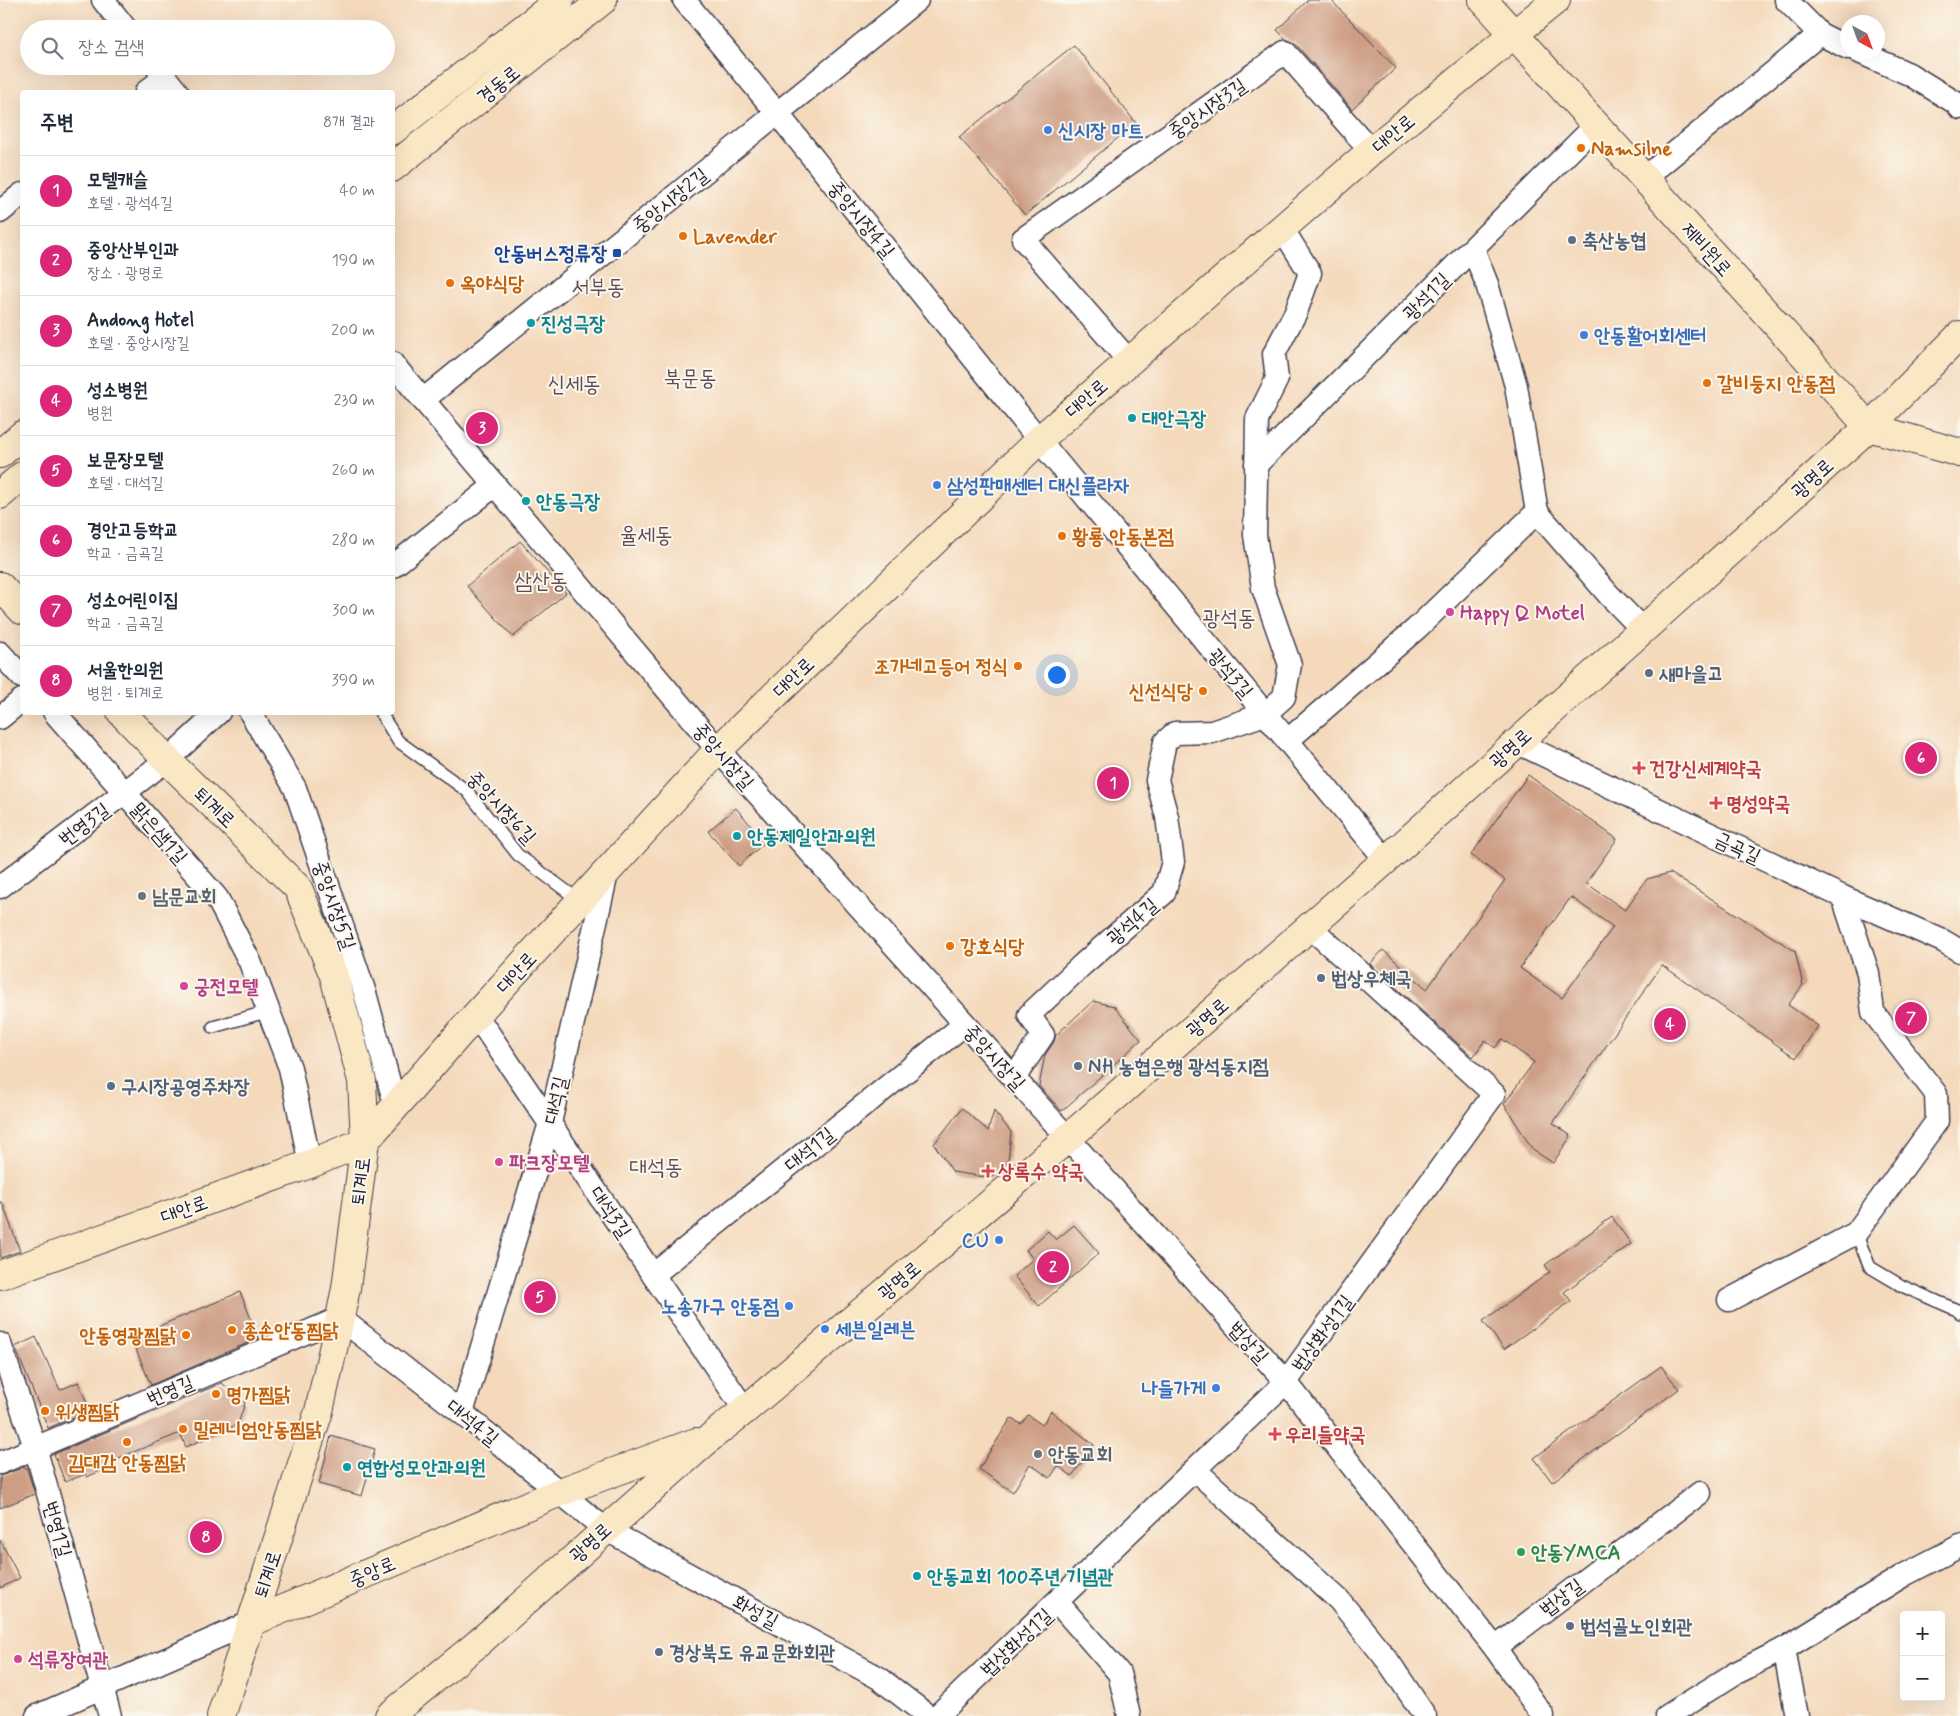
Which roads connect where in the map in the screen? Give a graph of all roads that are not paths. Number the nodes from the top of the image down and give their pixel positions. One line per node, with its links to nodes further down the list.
1 (103, 0): 9 (street)
2 (560, 0): 19 (street, 경동로)
3 (603, 0): 21 (street, 경동로)
4 (684, 0): 17 (street, 중앙시장4길)
5 (917, 0): 17 (street, 중앙시장2길)
6 (1483, 0): 10 (street, 제비원로)
7 (1556, 0): 10 (street, 대안로)
8 (1797, 4): 11 (street)
9 (119, 20)
10 (1513, 34): 18 (street, 제비원로); 20 (street, 대안로)
11 (1820, 34): 12 (street); 22 (street)
12 (1840, 44)
13 (1877, 60): 16 (street)
14 (166, 79): 15 (street)
15 (149, 90)
16 (1958, 103)
17 (777, 114): 30 (street, 중앙시장2길); 33 (street, 중앙시장4길)
18 (1595, 126): 22 (street, 제비원로); 26 (street, 광석1길)
19 (395, 129)
20 (1370, 151): 25 (street, 대안로); 28 (street, 중앙시장3길)
21 (395, 166)
22 (1643, 179): 31 (street, 제비원로)
23 (20, 196): 24 (street)
24 (0, 212)
25 (1282, 228): 28 (street, 대안로); 36 (street)
26 (1473, 249): 36 (street, 광석1길); 40 (street)
27 (1960, 335): 31 (street, 광명로)
28 (1129, 361): 33 (street, 대안로)
29 (395, 367): 30 (street, 중앙시장길)
30 (423, 400): 38 (street, 중앙시장길)
31 (1869, 427): 34 (street); 44 (street, 광명로)
32 (20, 437): 35 (street)
33 (1039, 440): 48 (street, 광석3길); 57 (street, 대안로)
34 (1960, 453)
35 (0, 454)
36 (1256, 465): 48 (street)
37 (20, 478): 39 (street)
38 (494, 485): 41 (street); 57 (street, 중앙시장길)
39 (0, 495)
40 (1537, 512): 44 (street); 55 (street)
41 (395, 565)
42 (0, 586): 43 (street)
43 (20, 608)
44 (1642, 629): 56 (street, 광명로)
45 (0, 653): 46 (street)
46 (20, 675)
47 (20, 702): 54 (street)
48 (1265, 714): 55 (street, 광석3길); 71 (street, 광석4길)
49 (57, 715): 59 (street, 맑은샘1길)
50 (124, 715): 58 (street, 퇴계로)
51 (215, 715): 58 (street, 번영3길)
52 (252, 715): 72 (street, 중앙시장5길)
53 (382, 715): 64 (lane, 중앙시장6길)
54 (0, 718)
55 (1287, 741): 60 (street, 광석3길)
56 (1516, 742): 60 (street, 광명로); 63 (street, 금곡길)
57 (718, 750): 61 (street, 대안로); 69 (street, 중앙시장길)
58 (166, 760): 59 (street, 번영3길); 75 (street, 퇴계로)
59 (125, 793): 62 (street, 번영3길); 67 (street, 맑은샘1길)
60 (1386, 860): 65 (street, 광명로)
61 (608, 869): 64 (street, 대안로); 73 (street, 대석길)
62 (0, 888)
63 (1842, 897): 66 (street, 금곡길); 77 (street)
64 (581, 902): 68 (street, 대안로)
65 (1310, 927): 74 (street, 광명로); 84 (street, 법상화성1길)
66 (1960, 952)
67 (269, 1011): 70 (lane); 76 (street, 맑은샘1길)
68 (476, 1015): 72 (street, 대안로); 73 (street, 대석3길)
69 (966, 1024): 71 (street, 중앙시장길); 79 (street, 대석1길)
70 (213, 1027)
71 (1014, 1078): 74 (street, 중앙시장길)
72 (396, 1108): 75 (street, 대안로)
73 (550, 1123): 79 (street, 대석3길); 86 (street, 대석길)
74 (1068, 1138): 84 (street, 법상길); 85 (street, 광명로)
75 (365, 1142): 76 (street, 대안로); 82 (street, 퇴계로)
76 (310, 1164): 78 (street, 대안로)
77 (1856, 1233): 80 (street); 81 (lane)
78 (0, 1275)
79 (653, 1275): 85 (street, 대석3길)
80 (1729, 1300)
81 (1960, 1313)
82 (340, 1318): 86 (street, 대석4길); 88 (street, 번영길); 96 (street, 퇴계로)
83 (0, 1344): 88 (street, 번영1길)
84 (1286, 1382): 90 (street, 법상화성1길); 97 (street, 법상길)
85 (745, 1410): 87 (street, 광명로)
86 (462, 1413): 91 (street, 대석4길)
87 (712, 1436): 91 (street, 중앙로); 93 (street, 광명로)
88 (35, 1448): 89 (street, 번영길); 99 (street, 번영1길)
89 (0, 1462)
90 (1195, 1470): 95 (street, 법상화성1길); 107 (street)
91 (560, 1492): 93 (street, 대석4길); 96 (street, 중앙로)
92 (1700, 1493): 97 (street, 법상길)
93 (605, 1529): 103 (street, 광명로); 104 (street, 화성길)
94 (1960, 1546): 98 (street)
95 (1058, 1603): 105 (street, 법상화성1길); 106 (street)
96 (252, 1622): 99 (street, 중앙로); 102 (street, 퇴계로)
97 (1495, 1648): 108 (street, 법상길)
98 (1784, 1648): 109 (street); 110 (street)
99 (102, 1687): 100 (street, 중앙로); 101 (street, 번영1길)
100 (37, 1716)
101 (110, 1716)
102 (221, 1716)
103 (389, 1716)
104 (928, 1716)
105 (938, 1716)
106 (1129, 1716)
107 (1425, 1716)
108 (1543, 1716)
109 (1667, 1716)
110 (1797, 1716)

